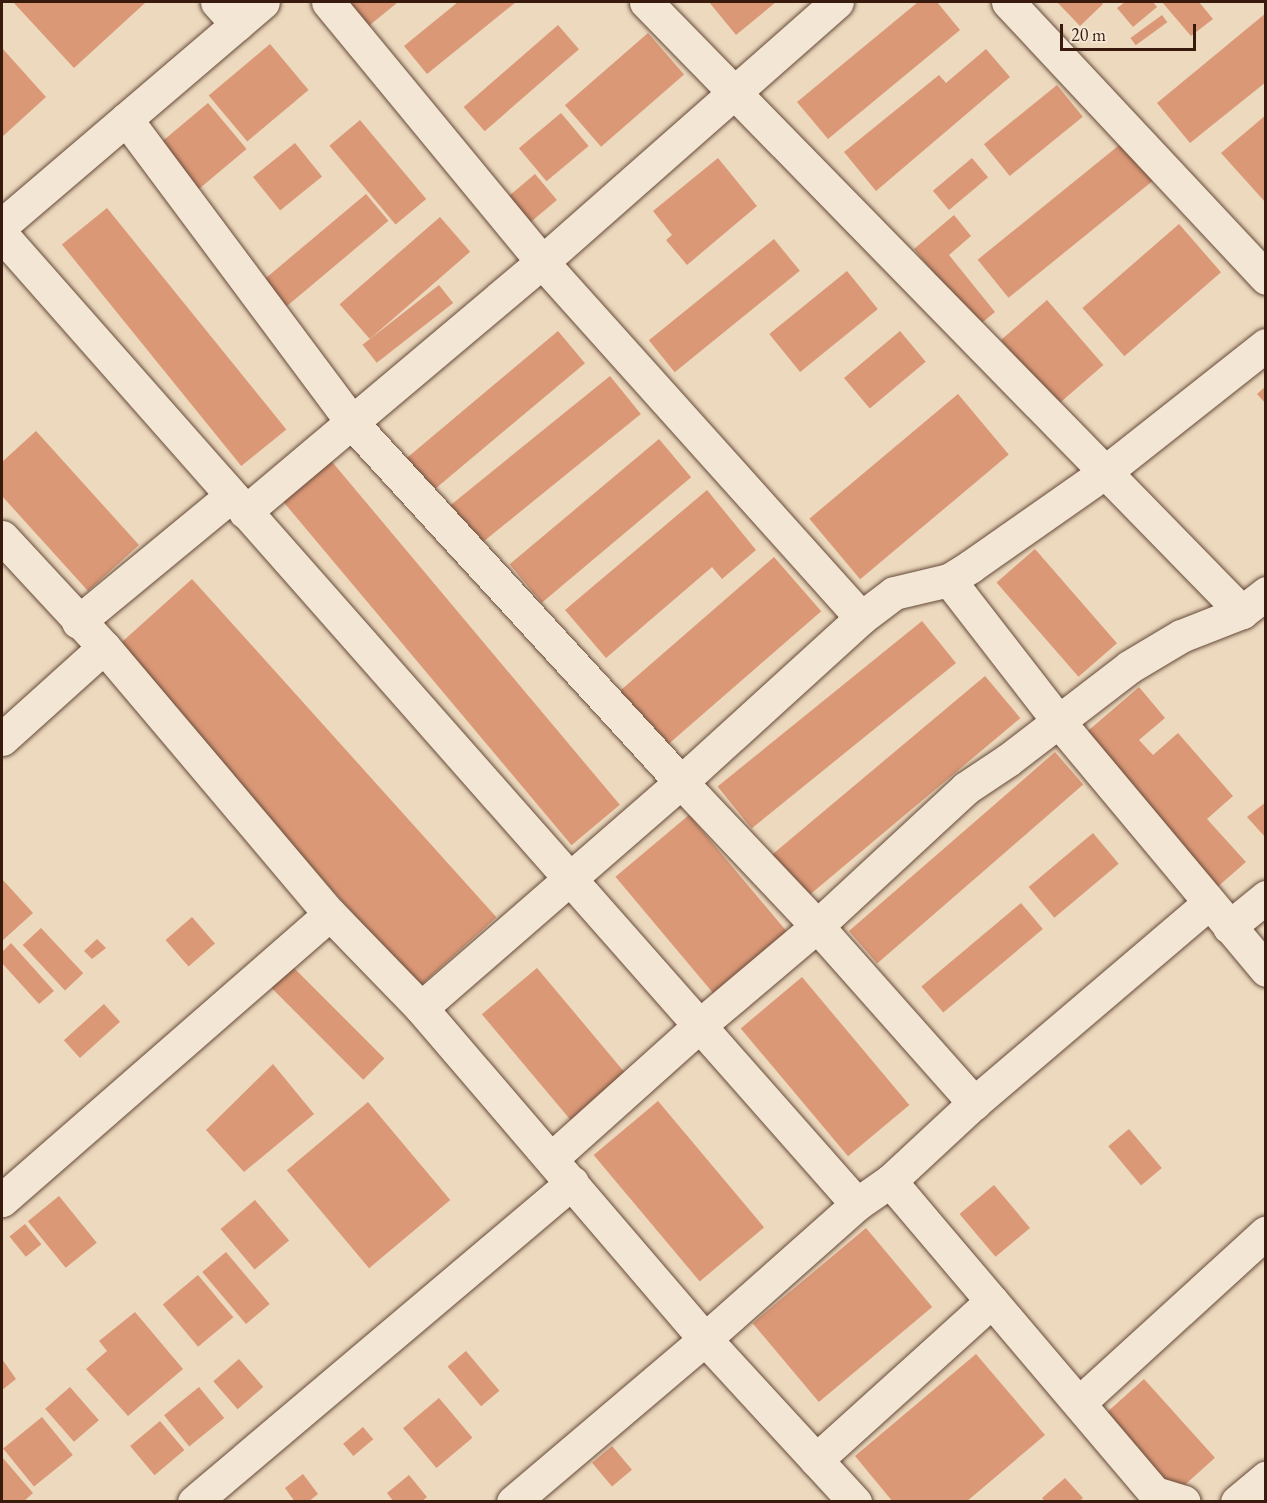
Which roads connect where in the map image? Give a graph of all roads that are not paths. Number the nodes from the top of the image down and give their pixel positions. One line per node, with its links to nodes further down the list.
1 (263, 2): 6 (street)
2 (328, 2): 11 (street)
3 (646, 2): 7 (street)
4 (837, 2): 7 (street)
5 (1008, 2): 12 (street)
6 (227, 13): 8 (street)
7 (734, 92): 11 (street); 15 (street)
8 (126, 119): 9 (street); 14 (street)
9 (2, 225)
10 (2, 235): 16 (street)
11 (542, 262): 14 (street); 20 (street)
12 (1266, 278)
13 (1266, 345): 15 (street)
14 (353, 424): 16 (street); 25 (street)
15 (1105, 472): 18 (street); 19 (street)
16 (238, 504): 21 (street); 26 (street)
17 (2, 537): 21 (street)
18 (949, 580): 20 (street); 23 (street)
19 (1254, 603): 23 (street)
20 (861, 618): 25 (street)
21 (78, 622): 22 (street)
22 (104, 647): 24 (street); 28 (street)
23 (1059, 722): 29 (street); 30 (street)
24 (2, 739)
25 (681, 782): 26 (street); 30 (street)
26 (571, 878): 32 (street); 33 (street)
27 (1266, 897): 29 (street)
28 (330, 914): 32 (street); 37 (street)
29 (1219, 915): 31 (street); 34 (street)
30 (818, 926): 33 (street); 34 (street)
31 (1266, 970)
32 (421, 1008): 35 (street)
33 (700, 1025): 35 (street); 38 (street)
34 (974, 1103): 36 (street)
35 (562, 1170): 41 (street); 46 (street)
36 (890, 1181): 38 (street); 40 (street)
37 (2, 1200)
38 (856, 1204): 41 (street)
39 (1266, 1232): 42 (street)
40 (992, 1301): 42 (street); 43 (street)
41 (705, 1339): 43 (street); 47 (street)
42 (1079, 1403): 45 (street)
43 (816, 1460): 48 (street)
44 (1266, 1478): 49 (street)
45 (1161, 1499)
46 (194, 1502)
47 (513, 1502)
48 (855, 1502)
49 (1237, 1502)

